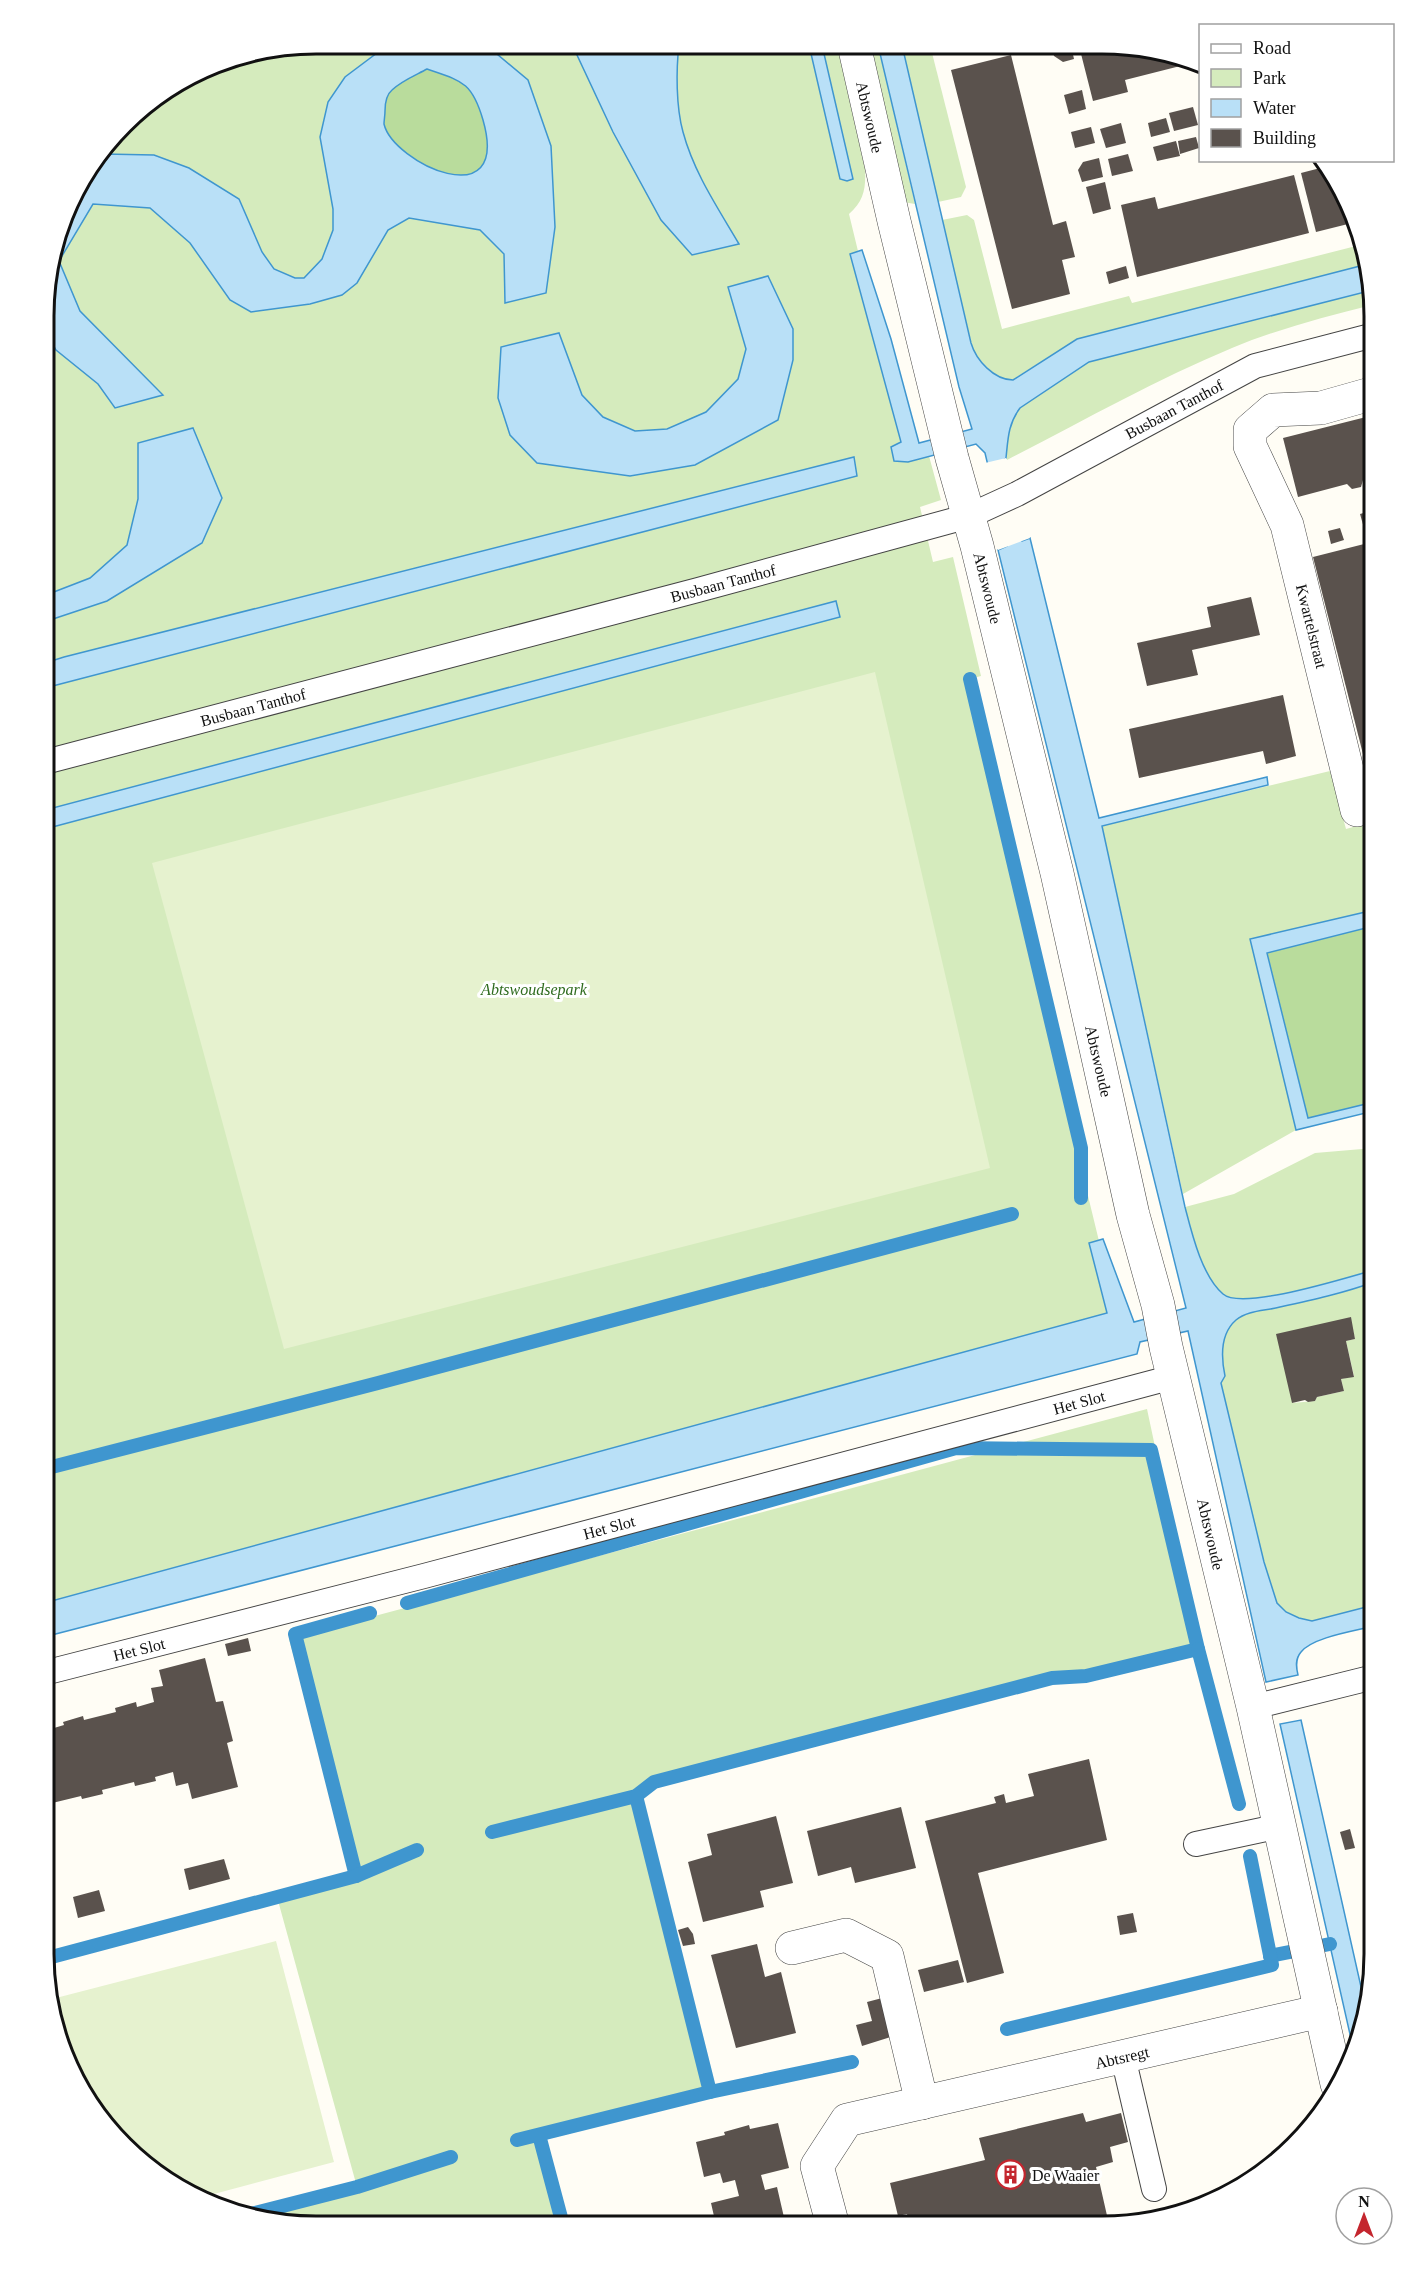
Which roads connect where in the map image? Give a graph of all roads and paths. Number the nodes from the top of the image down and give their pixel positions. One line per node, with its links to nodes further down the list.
1 (856, 54): 4 (street, Abtswoude)
2 (1364, 338): 4 (lane, Busbaan Tanthof)
3 (1364, 396): 6 (street, Kwartelstraat)
4 (978, 512): 5 (lane, Busbaan Tanthof); 7 (street, Abtswoude)
5 (54, 760)
6 (1364, 807)
7 (1170, 1362): 8 (lane, Het Slot); 10 (street, Abtswoude)
8 (54, 1670)
9 (1364, 1679): 10 (lane)
10 (1253, 1707): 11 (street, Abtswoude)
11 (1280, 1826): 12 (lane); 14 (street, Abtswoude)
12 (1196, 1844)
13 (792, 1948): 17 (street)
14 (1321, 2011): 15 (street, Abtsregt); 16 (street, Abtswoude)
15 (1123, 2057): 17 (street, Abtsregt); 18 (lane)
16 (1336, 2072)
17 (922, 2103): 19 (street, Abtsregt)
18 (1154, 2189)
19 (830, 2216)

